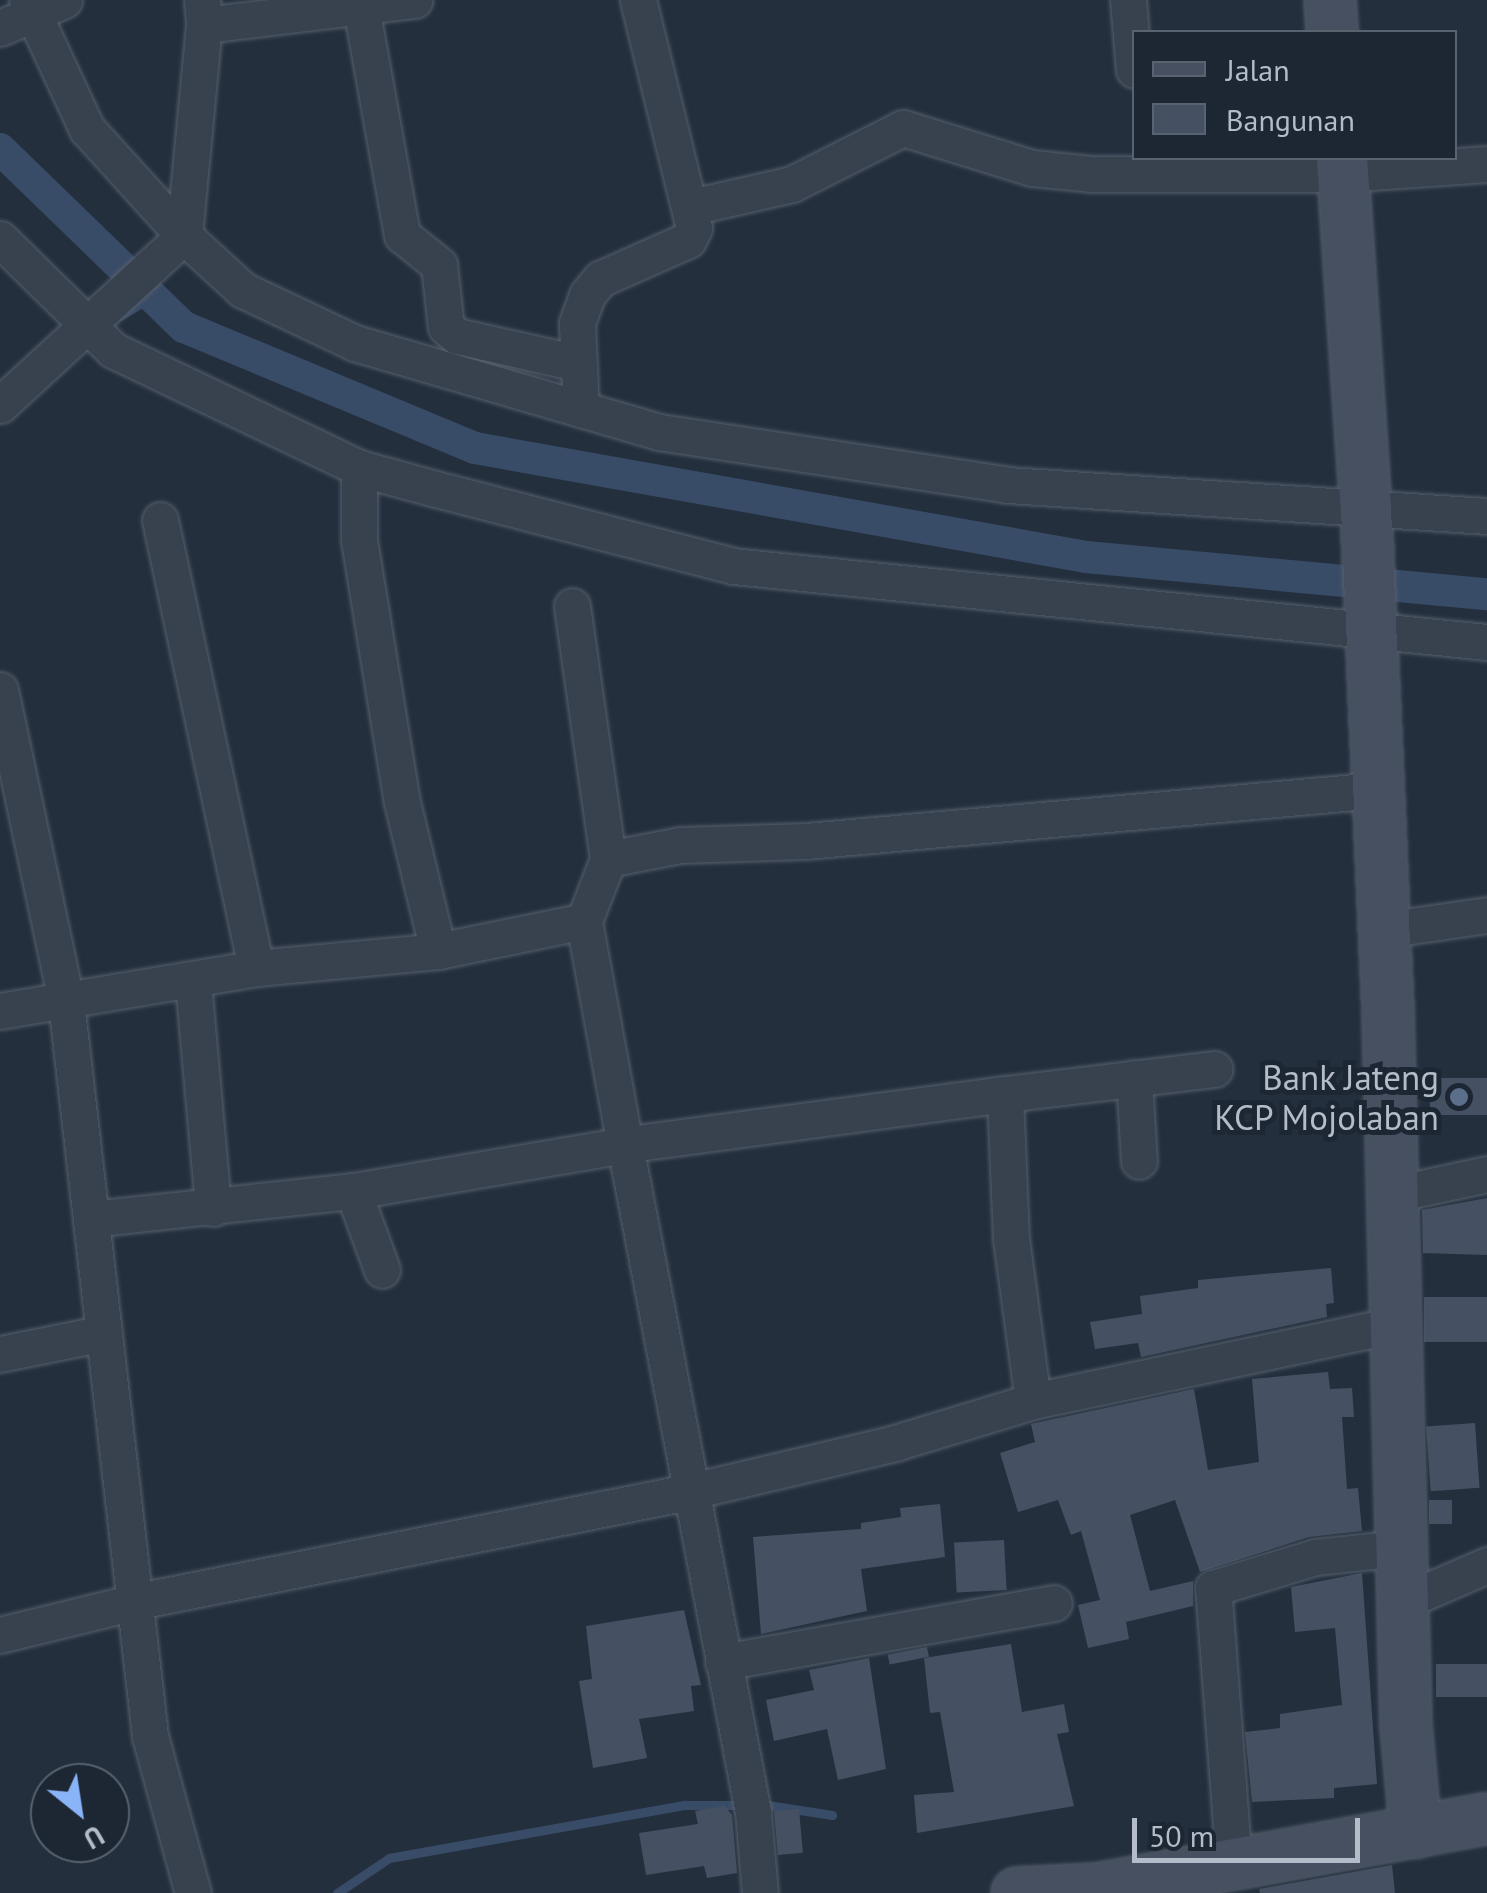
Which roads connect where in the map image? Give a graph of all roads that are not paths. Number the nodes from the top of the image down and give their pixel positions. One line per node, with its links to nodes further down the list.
1 (414, 0): 5 (street)
2 (638, 0): 13 (street)
3 (1128, 0): 9 (street)
4 (1330, 0): 8 (main road)
5 (361, 7): 6 (street); 17 (street)
6 (203, 12): 14 (street)
7 (27, 13): 14 (street)
8 (1332, 30)
9 (1132, 47)
10 (1487, 164): 12 (street)
11 (1144, 166): 12 (street); 13 (street)
12 (1343, 166): 21 (main road)
13 (691, 208): 17 (street)
14 (181, 238): 16 (street); 19 (street)
15 (0, 239): 16 (street)
16 (86, 320): 18 (street); 20 (street)
17 (578, 363): 19 (street)
18 (0, 405)
19 (581, 409): 21 (street)
20 (359, 468): 25 (street); 33 (street)
21 (1366, 516): 22 (street); 25 (main road)
22 (1487, 516)
23 (160, 520): 34 (street)
24 (572, 606): 29 (street)
25 (1370, 615): 26 (street); 28 (main road)
26 (1487, 642)
27 (0, 690): 36 (street)
28 (1378, 790): 29 (street); 32 (main road)
29 (608, 858): 31 (street)
30 (1487, 915): 32 (street)
31 (584, 921): 33 (street); 41 (street)
32 (1384, 930): 45 (main road)
33 (438, 951): 34 (street)
34 (256, 968): 35 (street)
35 (192, 982): 36 (street); 46 (street)
36 (66, 1001): 37 (street); 47 (street)
37 (0, 1011)
38 (1214, 1068): 39 (street)
39 (1134, 1078): 40 (street); 42 (street)
40 (1005, 1094): 41 (street); 52 (street)
41 (624, 1145): 44 (street); 53 (street)
42 (1139, 1161)
43 (1487, 1174): 45 (street)
44 (353, 1191): 46 (street); 48 (street)
45 (1390, 1195): 49 (main road)
46 (213, 1208): 47 (street)
47 (90, 1219): 50 (street)
48 (382, 1270)
49 (1394, 1325): 52 (street); 54 (main road)
50 (104, 1332): 51 (street); 56 (street)
51 (0, 1354)
52 (1033, 1400): 53 (street)
53 (688, 1492): 56 (street); 60 (street)
54 (1401, 1548): 57 (main road); 63 (street)
55 (1487, 1565): 57 (street)
56 (138, 1601): 59 (street); 65 (street)
57 (1402, 1602): 62 (main road)
58 (1054, 1603): 60 (street)
59 (0, 1635)
60 (723, 1662): 66 (street)
61 (1487, 1819): 62 (main road)
62 (1416, 1833): 63 (main road)
63 (1234, 1865): 64 (main road)
64 (1096, 1891): 67 (main road)
65 (193, 1893)
66 (760, 1893)
67 (1016, 1893)

